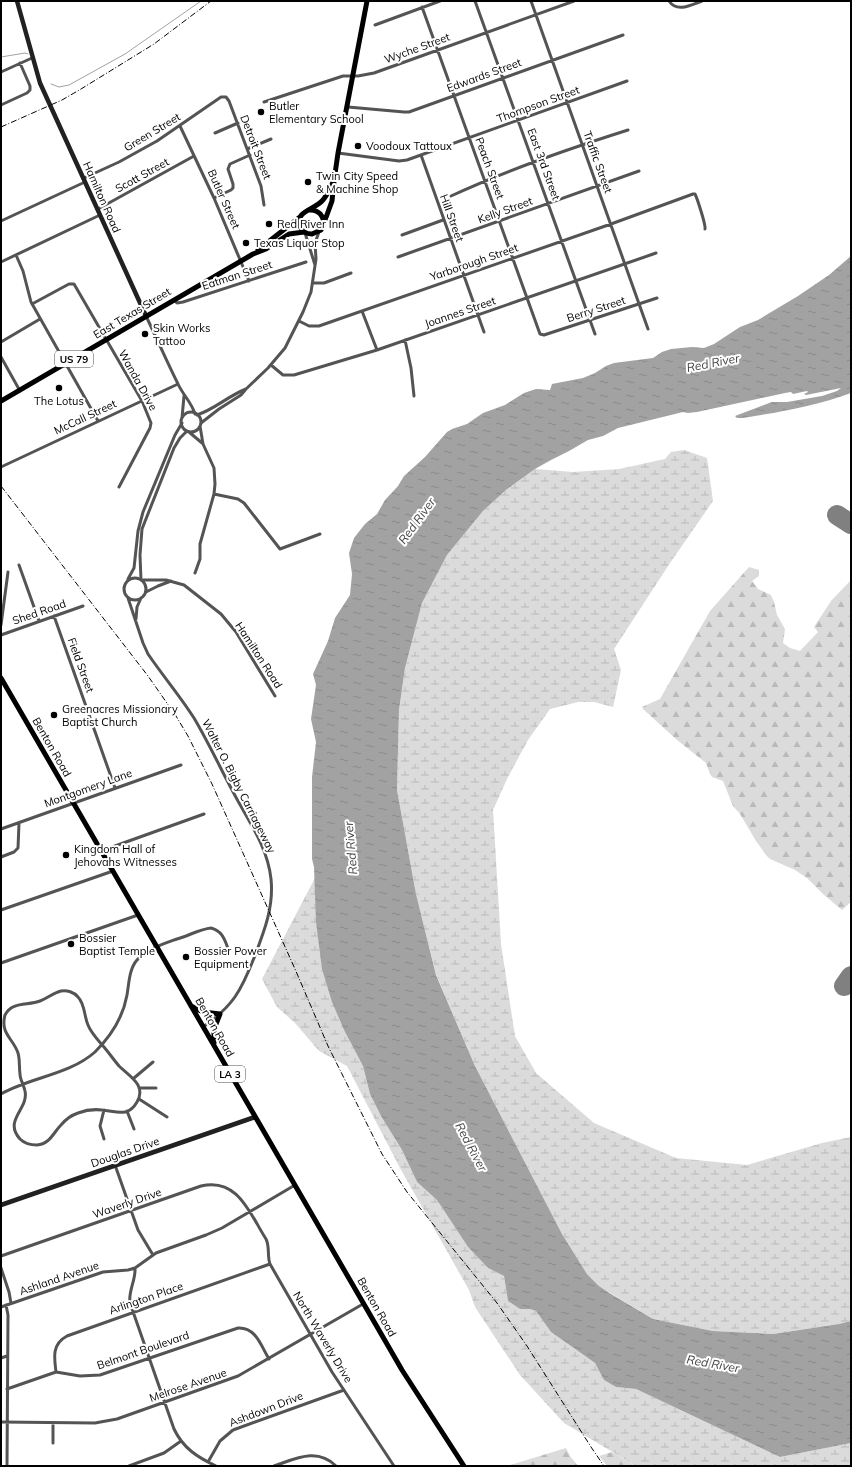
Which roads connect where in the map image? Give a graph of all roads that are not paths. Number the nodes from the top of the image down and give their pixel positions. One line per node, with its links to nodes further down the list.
1 (17, 1): 15 (street, Hamilton Road)
2 (367, 1): 19 (main road, East Texas Street / US 79)
3 (440, 1): 9 (street)
4 (475, 1): 12 (street, East 3rd Street)
5 (531, 1): 10 (street, Traffic Street)
6 (574, 1): 10 (street, Wyche Street)
7 (669, 1): 8 (street)
8 (702, 1)
9 (422, 7): 11 (street); 14 (street, Peach Street)
10 (536, 15): 12 (street, Wyche Street); 16 (street, Traffic Street)
11 (375, 25)
12 (487, 33): 14 (street, Wyche Street); 20 (street, East 3rd Street)
13 (623, 35): 16 (street, Edwards Street)
14 (438, 50): 19 (street, Wyche Street); 22 (street, Peach Street)
15 (32, 58): 17 (street); 43 (street, Hamilton Road)
16 (552, 60): 20 (street, Edwards Street); 25 (street, Traffic Street)
17 (20, 63): 18 (street); 26 (street)
18 (1, 72)
19 (353, 76): 24 (street, Wyche Street); 27 (main road, East Texas Street / US 79)
20 (503, 78): 22 (street, Edwards Street); 28 (street, East 3rd Street)
21 (627, 81): 25 (street, Thompson Street)
22 (454, 96): 27 (street, Edwards Street); 33 (street, Peach Street)
23 (226, 97): 29 (street, Detroit Street); 30 (street, Green Street)
24 (264, 102)
25 (568, 102): 28 (street, Thompson Street); 35 (street, Traffic Street)
26 (1, 105)
27 (348, 107): 37 (main road, East Texas Street / US 79)
28 (519, 121): 33 (street, Thompson Street); 41 (street, East 3rd Street)
29 (238, 123): 32 (street); 36 (street, Detroit Street)
30 (180, 126): 40 (street, Butler Street); 43 (street, Green Street)
31 (628, 130): 35 (street)
32 (215, 133)
33 (470, 138): 39 (street, Thompson Street); 44 (street, Peach Street)
34 (271, 139): 36 (street)
35 (582, 145): 41 (street); 46 (street, Traffic Street)
36 (247, 148): 38 (street, Detroit Street)
37 (338, 153): 39 (street, Thompson Street); 45 (main road, East Texas Street / US 79)
38 (250, 155): 48 (street); 50 (street, Detroit Street)
39 (421, 155): 56 (street, Hill Street)
40 (194, 156): 48 (street, Butler Street); 51 (street, Scott Street)
41 (534, 162): 44 (street); 49 (street, East 3rd Street)
42 (639, 171): 46 (street, Kelly Street)
43 (85, 180): 51 (street, Hamilton Road); 55 (street, Green Street)
44 (485, 180): 47 (street); 57 (street, Peach Street)
45 (334, 181): 52 (main road, East Texas Street / US 79); 58 (main road, East Texas Street / US 79)
46 (597, 186): 49 (street, Kelly Street); 59 (street, Traffic Street)
47 (451, 196)
48 (214, 198): 71 (street, Butler Street)
49 (549, 204): 57 (street, Kelly Street); 65 (street, East 3rd Street)
50 (264, 205)
51 (98, 209): 53 (street, Hamilton Road)
52 (310, 210): 54 (main road, East Texas Street / US 79); 58 (main road)
53 (100, 215): 68 (street); 88 (street, Hamilton Road)
54 (300, 217): 61 (main road); 67 (main road, East Texas Street / US 79)
55 (1, 220)
56 (444, 220): 63 (street); 64 (street, Hill Street)
57 (500, 222): 64 (street, Kelly Street); 70 (street, Peach Street)
58 (324, 223): 62 (main road, East Texas Street / US 79)
59 (612, 224): 60 (street, Yarborough Street); 65 (street, Yarborough Street); 74 (street, Traffic Street)
60 (705, 229)
61 (304, 232): 62 (main road, East Texas Street / US 79); 67 (main road, East Texas Street / US 79); 75 (street)
62 (319, 232): 75 (street)
63 (402, 235)
64 (450, 239): 69 (street, Kelly Street); 77 (street, Hill Street)
65 (562, 241): 70 (street, Yarborough Street); 79 (street, East 3rd Street)
66 (656, 253): 74 (street, Joannes Street)
67 (253, 254): 71 (main road, East Texas Street / US 79)
68 (16, 255): 72 (street); 84 (street)
69 (398, 257)
70 (513, 258): 77 (street, Yarborough Street); 81 (street, Peach Street)
71 (241, 261): 78 (street, Butler Street); 83 (main road, East Texas Street / US 79)
72 (1, 262)
73 (306, 262): 78 (street, Eatman Street)
74 (625, 264): 79 (street, Joannes Street); 85 (street, Traffic Street)
75 (315, 265): 80 (street)
76 (352, 273): 80 (street)
77 (463, 275): 86 (street, Yarborough Street); 87 (street, Hill Street)
78 (249, 281): 83 (street, Eatman Street)
79 (577, 281): 81 (street, Joannes Street); 90 (street, East 3rd Street)
80 (313, 283): 91 (street)
81 (527, 298): 87 (street, Joannes Street); 94 (street, Peach Street)
82 (657, 298): 85 (street, Berry Street)
83 (174, 300): 88 (main road, East Texas Street / US 79)
84 (32, 304): 89 (street); 96 (street, Wanda Drive)
85 (639, 304): 90 (street, Berry Street); 92 (street, Traffic Street)
86 (362, 311): 91 (street, Yarborough Street); 99 (street)
87 (478, 315): 93 (street, Hill Street); 97 (street, Joannes Street)
88 (146, 316): 96 (main road, East Texas Street / US 79); 103 (street, Hamilton Road)
89 (40, 319): 98 (street); 101 (street)
90 (590, 320): 94 (street, Berry Street); 95 (street, East 3rd Street)
91 (299, 321): 102 (street)
92 (648, 329)
93 (484, 332)
94 (540, 334)
95 (595, 334)
96 (106, 340): 101 (main road, East Texas Street / US 79); 109 (street, Wanda Drive)
97 (405, 340): 99 (street, Joannes Street); 107 (street)
98 (1, 342)
99 (377, 350): 102 (street, Joannes Street)
100 (1, 357): 105 (street)
101 (66, 363): 105 (main road, East Texas Street / US 79); 111 (street)
102 (271, 365): 104 (street)
103 (178, 384): 106 (street, Hamilton Road); 109 (street, McCall Street)
104 (246, 389): 110 (street); 113 (street)
105 (20, 391): 108 (main road, East Texas Street / US 79)
106 (184, 396): 110 (street, Hamilton Road); 112 (street)
107 (414, 396)
108 (1, 401)
109 (142, 401): 111 (street, McCall Street); 117 (street, Wanda Drive)
110 (196, 414): 112 (street); 113 (street)
111 (98, 421): 116 (street, McCall Street)
112 (182, 421): 114 (street); 123 (street)
113 (201, 425): 114 (street); 115 (street)
114 (188, 431): 115 (street); 124 (street)
115 (203, 444): 118 (street)
116 (1, 467)
117 (119, 487)
118 (214, 494): 119 (street); 122 (street)
119 (320, 534)
120 (19, 565): 132 (street)
121 (8, 572): 133 (street)
122 (196, 573)
123 (128, 579): 124 (street); 127 (street)
124 (142, 580): 125 (street, Hamilton Road); 126 (street)
125 (171, 581): 126 (street); 137 (street, Hamilton Road)
126 (146, 592): 128 (street)
127 (128, 598): 128 (street); 131 (street, Walter O. Bigby Carriageway)
128 (142, 598): 131 (street)
129 (83, 606): 130 (street, Shed Road)
130 (54, 616): 132 (street, Shed Road); 139 (street, Field Street)
131 (136, 621): 153 (street, Walter O. Bigby Carriageway)
132 (39, 622): 134 (street, Shed Road)
133 (1, 625)
134 (1, 635): 135 (street)
135 (1, 638)
136 (1, 678): 140 (main road, Benton Road / LA 3)
137 (275, 696)
138 (181, 765): 139 (street, Montgomery Lane)
139 (115, 788): 140 (street, Montgomery Lane)
140 (73, 803): 142 (street, Montgomery Lane); 144 (main road, Benton Road / LA 3)
141 (204, 814): 144 (street)
142 (19, 823): 143 (street, Montgomery Lane); 145 (street)
143 (1, 829)
144 (101, 851): 146 (main road, Benton Road / LA 3)
145 (1, 857)
146 (113, 871): 147 (street); 148 (main road, Benton Road / LA 3)
147 (1, 910)
148 (138, 915): 149 (main road, Benton Road / LA 3); 151 (street)
149 (157, 946): 150 (street); 152 (main road, Benton Road / LA 3); 155 (street)
150 (229, 951)
151 (1, 963)
152 (190, 1005): 153 (main road); 154 (main road, Benton Road / LA 3)
153 (220, 1014): 154 (street, Walter O. Bigby Carriageway); 156 (main road)
154 (203, 1027): 156 (main road, Benton Road / LA 3)
155 (102, 1045): 158 (street); 159 (street); 159 (street)
156 (214, 1045): 166 (main road, Benton Road / LA 3)
157 (153, 1062): 158 (street)
158 (134, 1078): 160 (street)
159 (23, 1084): 162 (street); 164 (street)
160 (139, 1088): 161 (street); 163 (street)
161 (156, 1088)
162 (1, 1094)
163 (139, 1099): 165 (street); 167 (street)
164 (104, 1110): 165 (street); 169 (street)
165 (127, 1111): 168 (street)
166 (255, 1117): 170 (street, Douglas Drive); 171 (main road, Benton Road / LA 3)
167 (166, 1118)
168 (134, 1129)
169 (104, 1139)
170 (115, 1165): 172 (street, Douglas Drive); 173 (street)
171 (295, 1186): 174 (street, Ashland Avenue); 181 (main road, Benton Road / LA 3)
172 (1, 1205)
173 (131, 1211): 174 (street, Waverly Drive); 175 (street); 176 (street, Waverly Drive)
174 (249, 1212): 175 (street, Ashland Avenue); 177 (street, North Waverly Drive)
175 (153, 1255): 179 (street, Ashland Avenue)
176 (1, 1256)
177 (270, 1264): 184 (street, Arlington Place); 185 (street, North Waverly Drive)
178 (1, 1268): 180 (street)
179 (135, 1268): 180 (street, Ashland Avenue); 184 (street)
180 (11, 1304): 182 (street, Ashland Avenue)
181 (364, 1304): 185 (street, Melrose Avenue); 208 (main road, Benton Road / LA 3)
182 (6, 1305): 183 (street, Ashland Avenue); 186 (street)
183 (1, 1307)
184 (133, 1312): 188 (street); 190 (street, Arlington Place)
185 (311, 1335): 189 (street, Melrose Avenue); 192 (street, North Waverly Drive)
186 (8, 1356): 187 (street); 191 (street)
187 (1, 1358)
188 (149, 1358): 189 (street, Belmont Boulevard); 190 (street, Belmont Boulevard); 193 (street)
189 (269, 1359): 193 (street, Melrose Avenue)
190 (56, 1372): 191 (street, Belmont Boulevard)
191 (7, 1389): 195 (street)
192 (344, 1390): 201 (street, Ashdown Drive); 207 (street, North Waverly Drive)
193 (164, 1402): 196 (street, Melrose Avenue); 197 (street)
194 (1, 1422): 195 (street, Melrose Avenue)
195 (7, 1422): 196 (street, Melrose Avenue); 199 (street)
196 (53, 1423): 198 (street)
197 (181, 1441): 201 (street); 203 (street)
198 (53, 1443)
199 (6, 1458): 200 (street); 202 (street)
200 (1, 1460)
201 (208, 1462): 204 (street)
202 (7, 1466)
203 (128, 1466)
204 (216, 1466)
205 (274, 1466): 206 (street)
206 (336, 1466)
207 (394, 1466)
208 (464, 1466)

